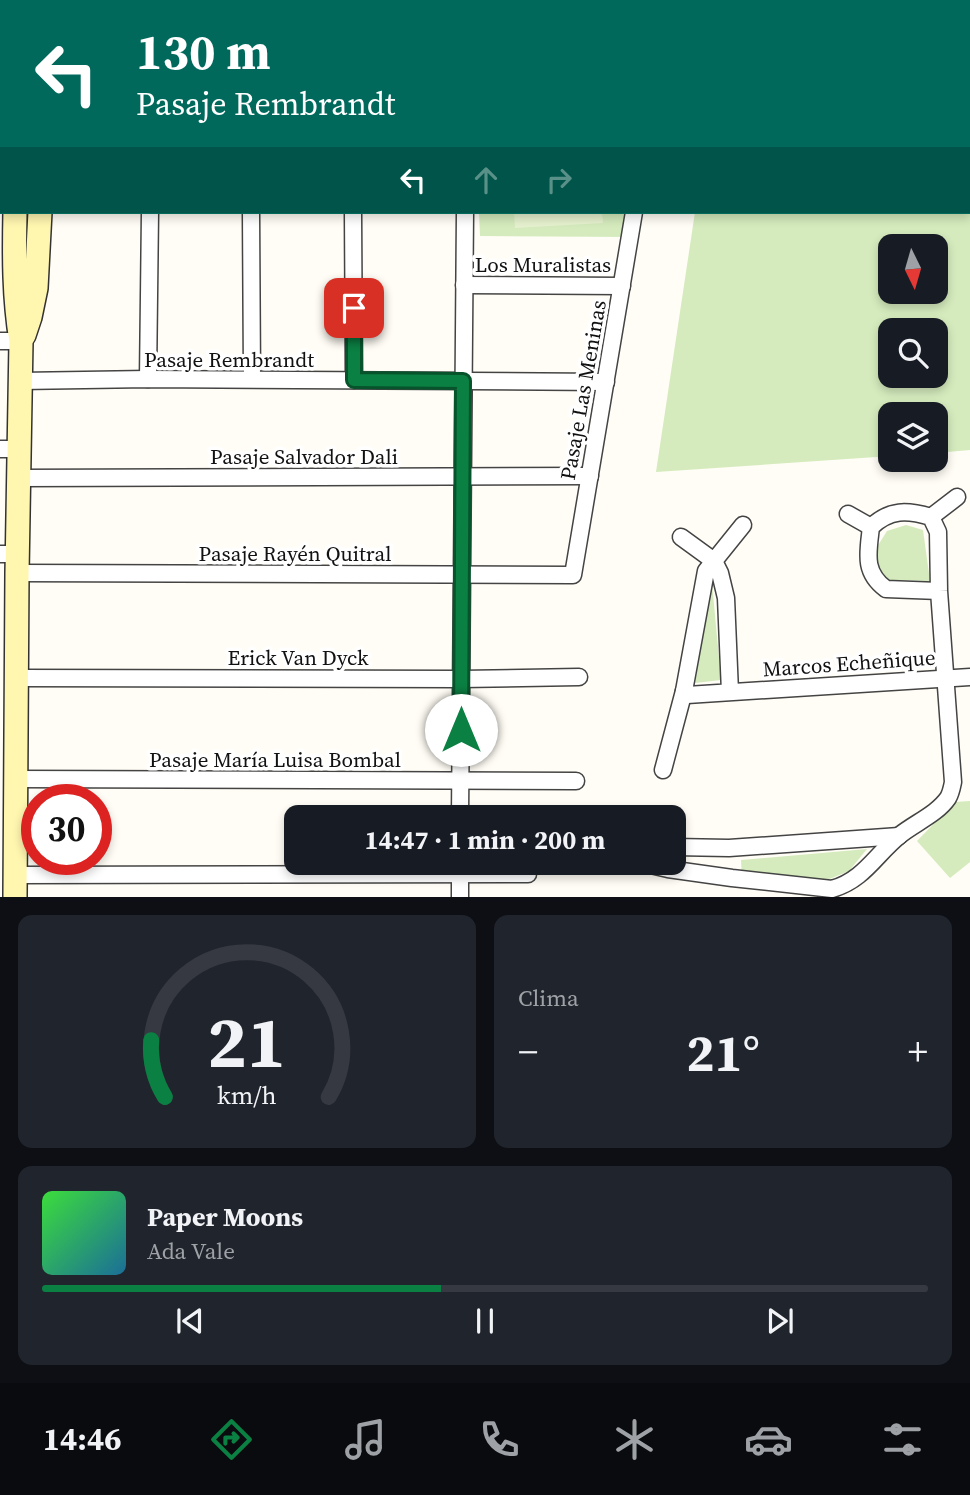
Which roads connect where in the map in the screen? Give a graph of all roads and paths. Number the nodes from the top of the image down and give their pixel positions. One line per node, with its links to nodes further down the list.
1 (15, 214): 10 (main road)
2 (40, 214): 10 (main road)
3 (150, 214): 11 (street)
4 (251, 214): 12 (street)
5 (353, 214): 13 (street)
6 (464, 214): 8 (street)
7 (634, 214): 9 (street, Pasaje Las Meninas)
8 (464, 285): 9 (street, Los Muralistas); 15 (street)
9 (622, 286): 16 (street, Pasaje Las Meninas)
10 (11, 341): 14 (main road)
11 (148, 379): 12 (street, Pasaje Rembrandt); 14 (street, Pasaje Rembrandt)
12 (252, 379): 13 (street, Pasaje Rembrandt)
13 (354, 380): 15 (street, Pasaje Rembrandt)
14 (20, 381): 17 (main road)
15 (463, 381): 16 (street, Pasaje Rembrandt); 19 (street)
16 (606, 382): 18 (street, Pasaje Las Meninas)
17 (9, 449): 20 (main road)
18 (590, 476): 19 (street, Pasaje Salvador Dali); 30 (street, Pasaje Las Meninas)
19 (463, 477): 20 (street, Pasaje Salvador Dali); 29 (street)
20 (19, 478): 27 (main road)
21 (957, 497): 23 (street)
22 (848, 514): 25 (street)
23 (931, 517): 25 (street); 31 (street)
24 (743, 525): 28 (street)
25 (871, 527): 31 (street)
26 (681, 537): 28 (street)
27 (12, 560): 29 (street, Pasaje Rayén Quitral); 32 (main road)
28 (714, 561): 37 (street); 38 (street)
29 (462, 575): 30 (street, Pasaje Rayén Quitral); 36 (street)
30 (573, 575)
31 (939, 591): 35 (street)
32 (11, 664): 36 (street, Erick Van Dyck); 39 (main road)
33 (579, 677): 36 (street, Erick Van Dyck)
34 (970, 677): 35 (street, Marcos Echeñique)
35 (946, 678): 37 (street, Marcos Echeñique); 44 (street)
36 (461, 679): 41 (street)
37 (730, 692): 38 (street, Marcos Echeñique)
38 (685, 693): 40 (street)
39 (11, 767): 41 (street, Pasaje María Luisa Bombal); 49 (main road)
40 (663, 770)
41 (460, 780): 42 (street, Pasaje María Luisa Bombal); 43 (street)
42 (576, 781)
43 (460, 805)
44 (899, 836): 46 (street); 51 (street)
45 (686, 847): 46 (street)
46 (729, 848): 51 (street)
47 (284, 870): 49 (street)
48 (686, 872): 51 (street)
49 (11, 873)
50 (460, 875): 52 (street)
51 (732, 878)
52 (460, 897)

